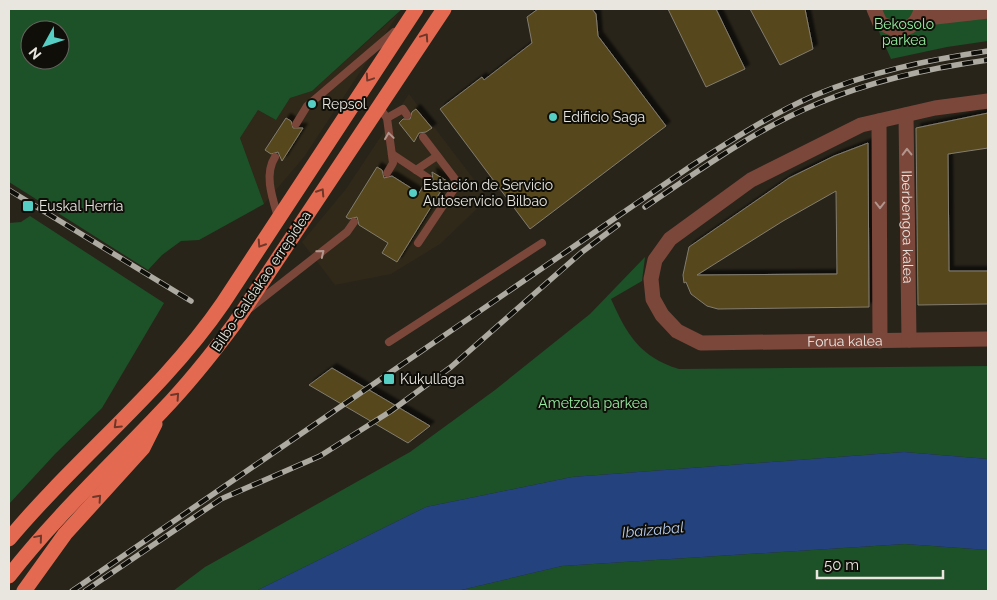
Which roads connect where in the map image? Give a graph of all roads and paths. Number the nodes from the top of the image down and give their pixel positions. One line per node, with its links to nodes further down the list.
1 (444, 9): 7 (highway, Bilbo-Galdakao errepidea, one-way to 1)
2 (874, 9): 5 (street)
3 (988, 11): 5 (street)
4 (412, 14): 11 (lane); 21 (highway, Bilbo-Galdakao errepidea, one-way to 21)
5 (920, 14)
6 (988, 101): 8 (street)
7 (382, 112): 9 (lane); 13 (lane, one-way to 7); 25 (highway, Bilbo-Galdakao errepidea, one-way to 7)
8 (906, 115): 10 (street); 27 (street, Iberbengoa kalea, one-way to 8)
9 (407, 116)
10 (879, 121): 28 (street, Iberbengoa kalea, one-way to 28); 28 (street, Forua kalea)
11 (296, 124)
12 (423, 137): 15 (lane)
13 (392, 154): 16 (lane); 17 (lane)
14 (276, 156): 21 (lane)
15 (437, 156): 16 (lane); 20 (lane)
16 (416, 170): 18 (lane)
17 (387, 173)
18 (428, 178)
19 (443, 188): 20 (lane)
20 (451, 194): 23 (lane)
21 (279, 218): 31 (highway, Bilbo-Galdakao errepidea, one-way to 31)
22 (354, 222): 25 (lane, one-way to 22)
23 (418, 243)
24 (542, 243): 29 (lane)
25 (240, 315): 30 (highway, Bilbo-Galdakao errepidea, one-way to 25)
26 (988, 339): 27 (street, Forua kalea)
27 (910, 340): 28 (street, Forua kalea)
28 (880, 341)
29 (389, 342)
30 (161, 413): 32 (highway, Bilbo-Galdakao errepidea, one-way to 30); 33 (highway, one-way to 30)
31 (9, 539)
32 (9, 576)
33 (24, 591)

